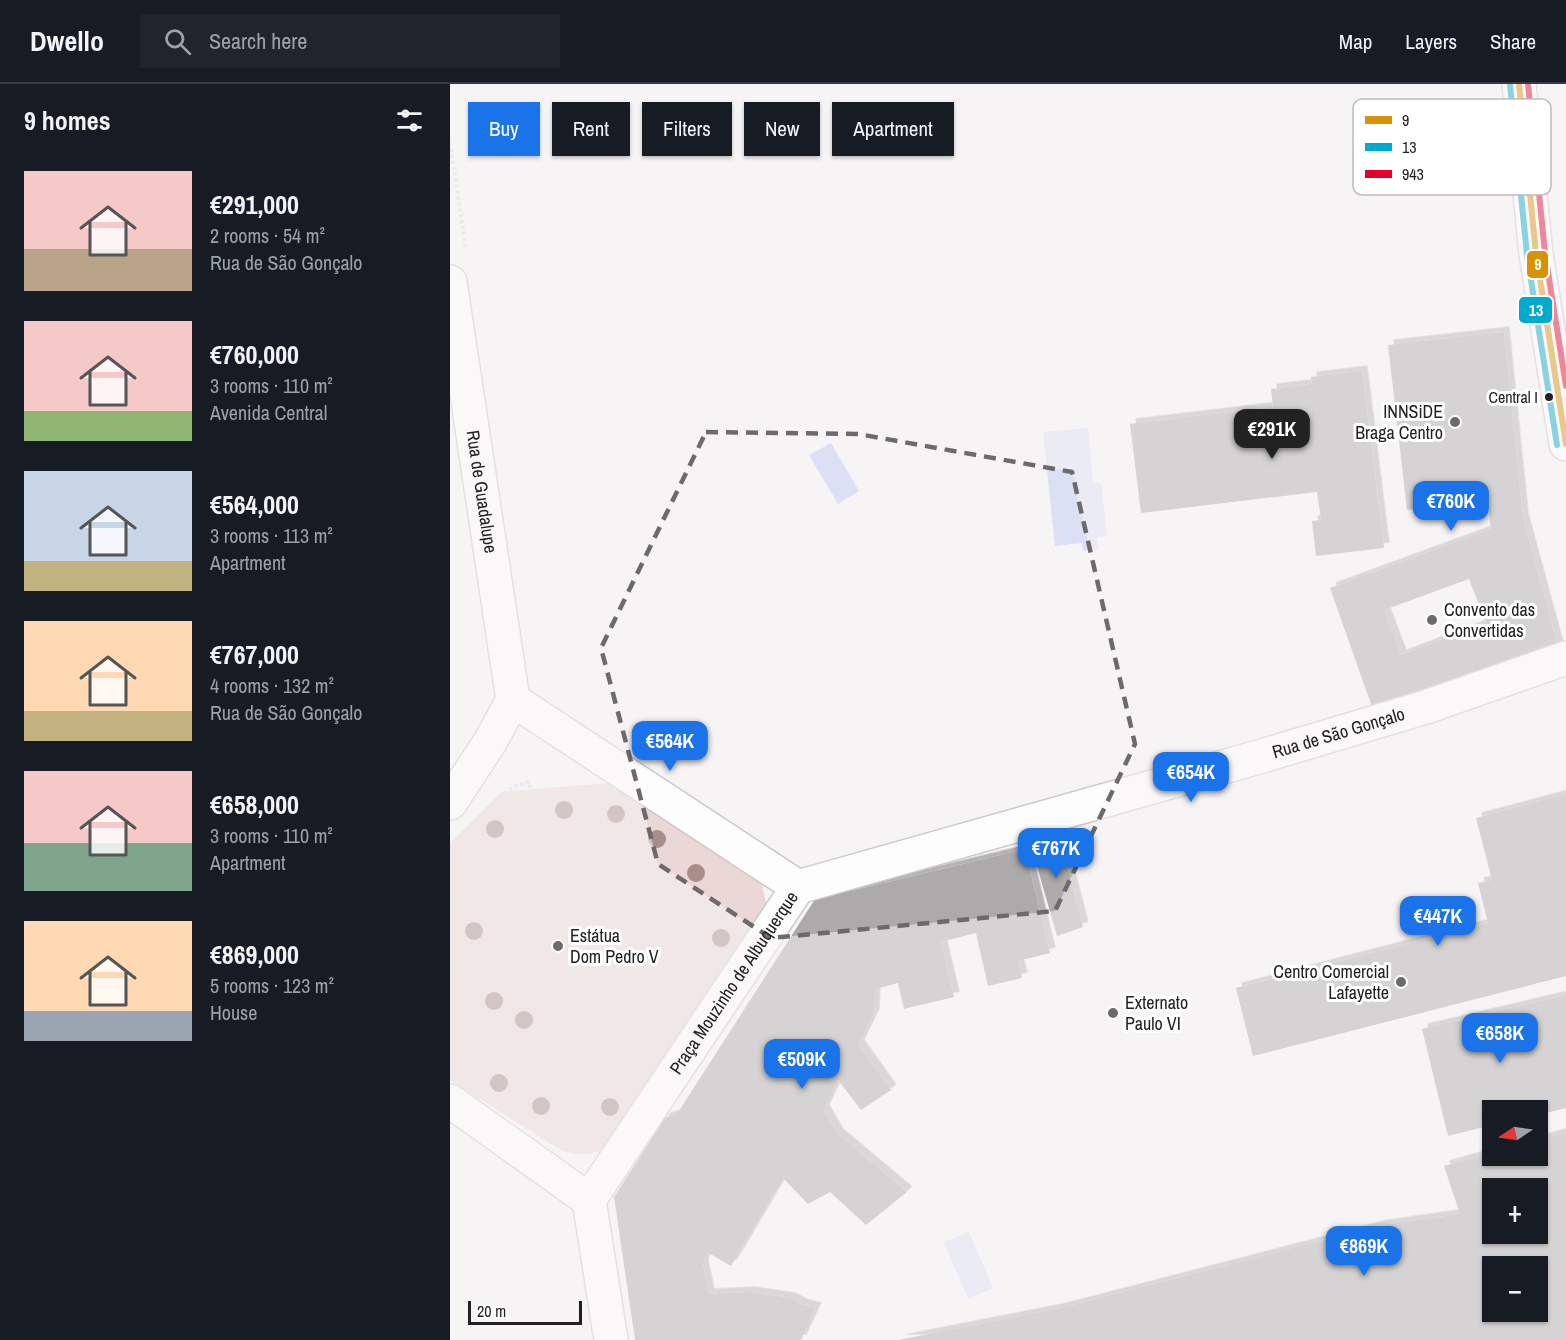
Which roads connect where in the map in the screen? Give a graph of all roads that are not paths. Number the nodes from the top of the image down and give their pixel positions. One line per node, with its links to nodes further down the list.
1 (1519, 84): 2 (street)
2 (1520, 99)
3 (1530, 195): 5 (street)
4 (450, 282): 7 (street, Rua de Guadalupe)
5 (1566, 444)
6 (1566, 658): 9 (street, Rua de São Gonçalo)
7 (513, 700): 8 (street); 9 (street, Praça Mouzinho de Albuquerque)
8 (450, 802)
9 (798, 887): 11 (street, Praça Mouzinho de Albuquerque)
10 (450, 1101): 11 (street)
11 (589, 1200): 12 (street)
12 (611, 1340)

